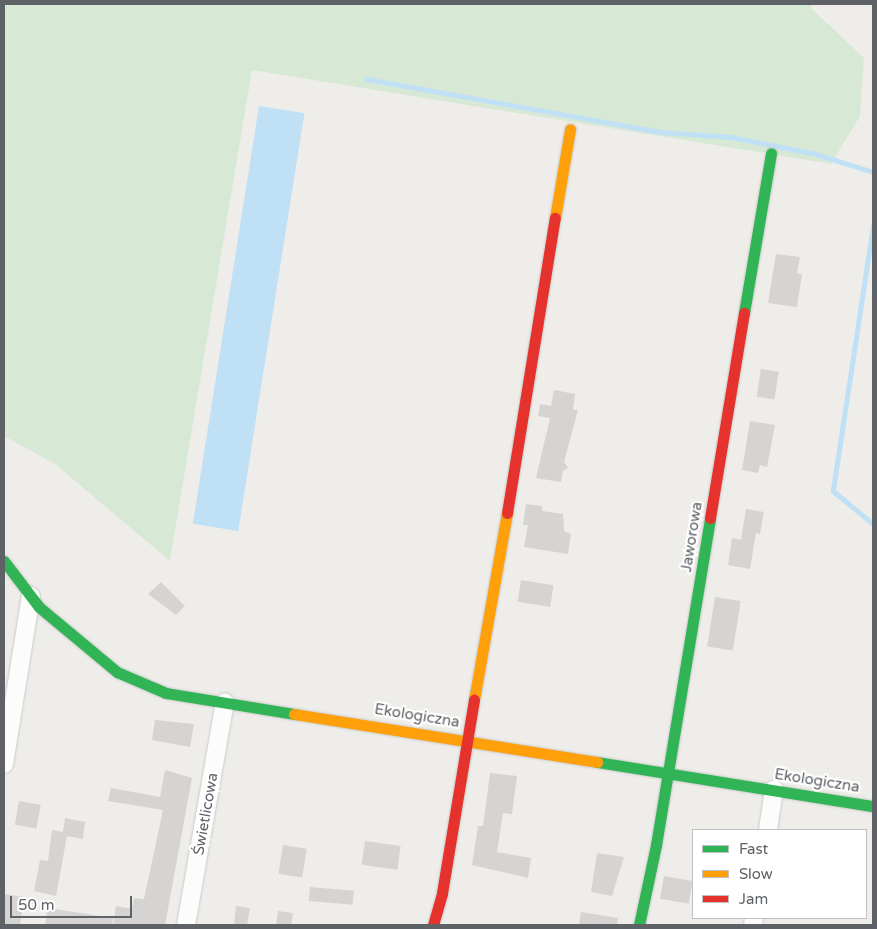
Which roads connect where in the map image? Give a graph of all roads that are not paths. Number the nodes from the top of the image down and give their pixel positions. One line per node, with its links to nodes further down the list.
1 (570, 130): 6 (street)
2 (771, 153): 8 (street, Jaworowa)
3 (4, 561): 4 (street, Ekologiczna)
4 (30, 596): 5 (street, Ekologiczna); 7 (street)
5 (225, 702): 6 (street, Ekologiczna); 12 (street, Świetlicowa)
6 (467, 740): 8 (street, Ekologiczna); 13 (street)
7 (4, 764)
8 (668, 772): 9 (street, Ekologiczna); 14 (street, Jaworowa)
9 (774, 790): 10 (street, Ekologiczna); 11 (street)
10 (873, 806)
11 (768, 829)
12 (186, 925)
13 (433, 925)
14 (639, 925)

